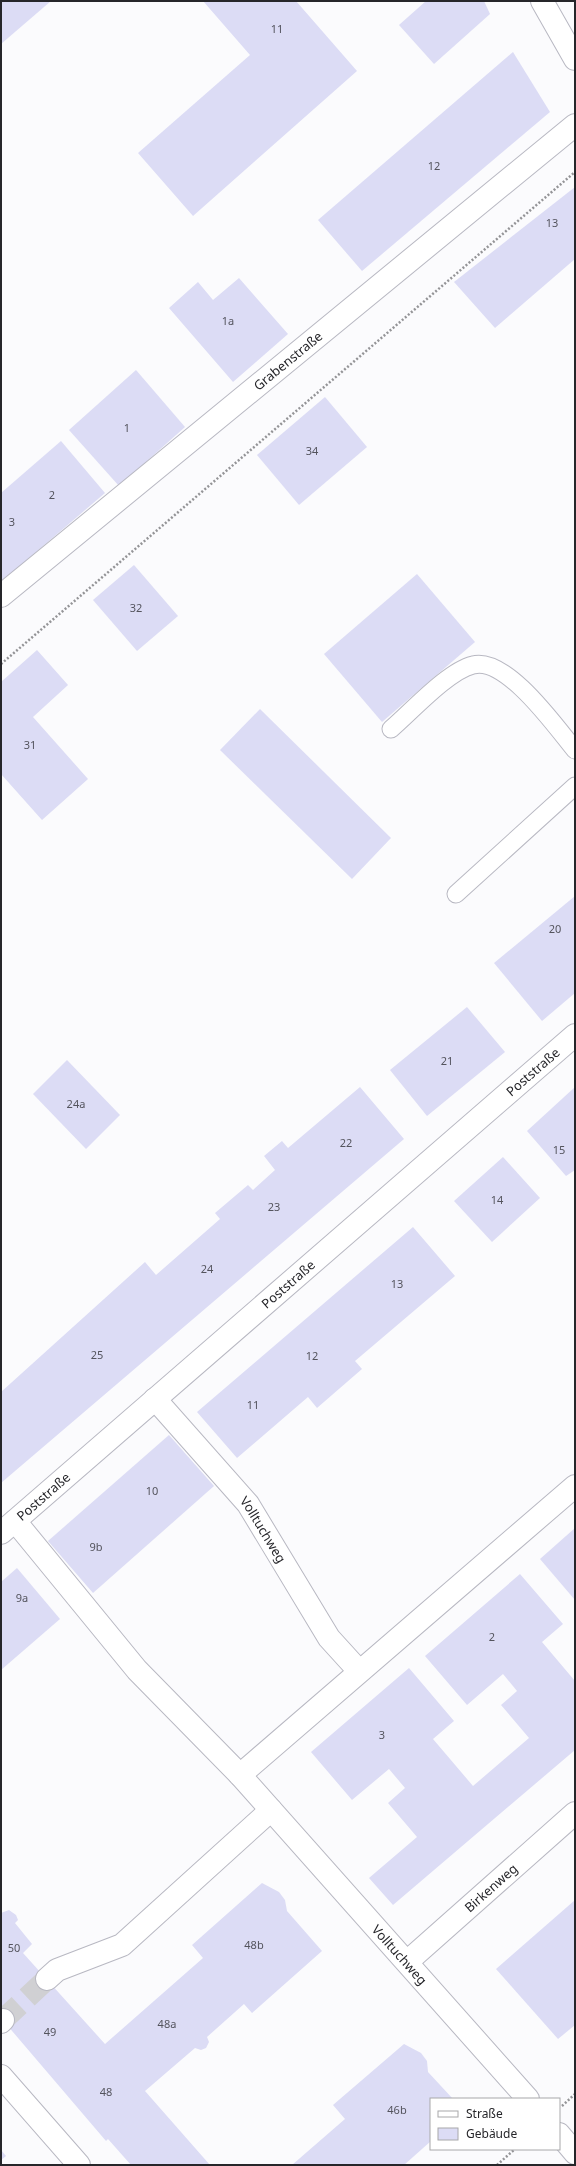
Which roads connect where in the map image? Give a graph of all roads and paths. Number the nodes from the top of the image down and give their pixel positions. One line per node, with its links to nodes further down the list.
1 (542, 1): 2 (street)
2 (575, 59)
3 (575, 125): 5 (street, Grabenstraße)
4 (575, 172): 6 (path)
5 (1, 596)
6 (1, 664)
7 (391, 729): 8 (lane)
8 (575, 750)
9 (575, 786): 10 (lane)
10 (456, 894)
11 (575, 1035): 12 (street, Poststraße)
12 (154, 1399): 14 (street, Poststraße); 15 (street, Volltuchweg)
13 (575, 1486): 15 (street)
14 (8, 1527): 16 (street, Volltuchweg)
15 (359, 1671): 16 (street)
16 (240, 1775): 17 (street, Volltuchweg)
17 (271, 1810): 19 (street, Volltuchweg); 20 (street)
18 (575, 1813): 19 (street, Birkenweg)
19 (407, 1962): 23 (street, Volltuchweg)
20 (47, 1979)
21 (1, 2076): 28 (street)
22 (575, 2094): 24 (path)
23 (527, 2098)
24 (560, 2107)
25 (560, 2135): 27 (street)
26 (514, 2150): 29 (path)
27 (575, 2152)
28 (73, 2163)
29 (498, 2165)

